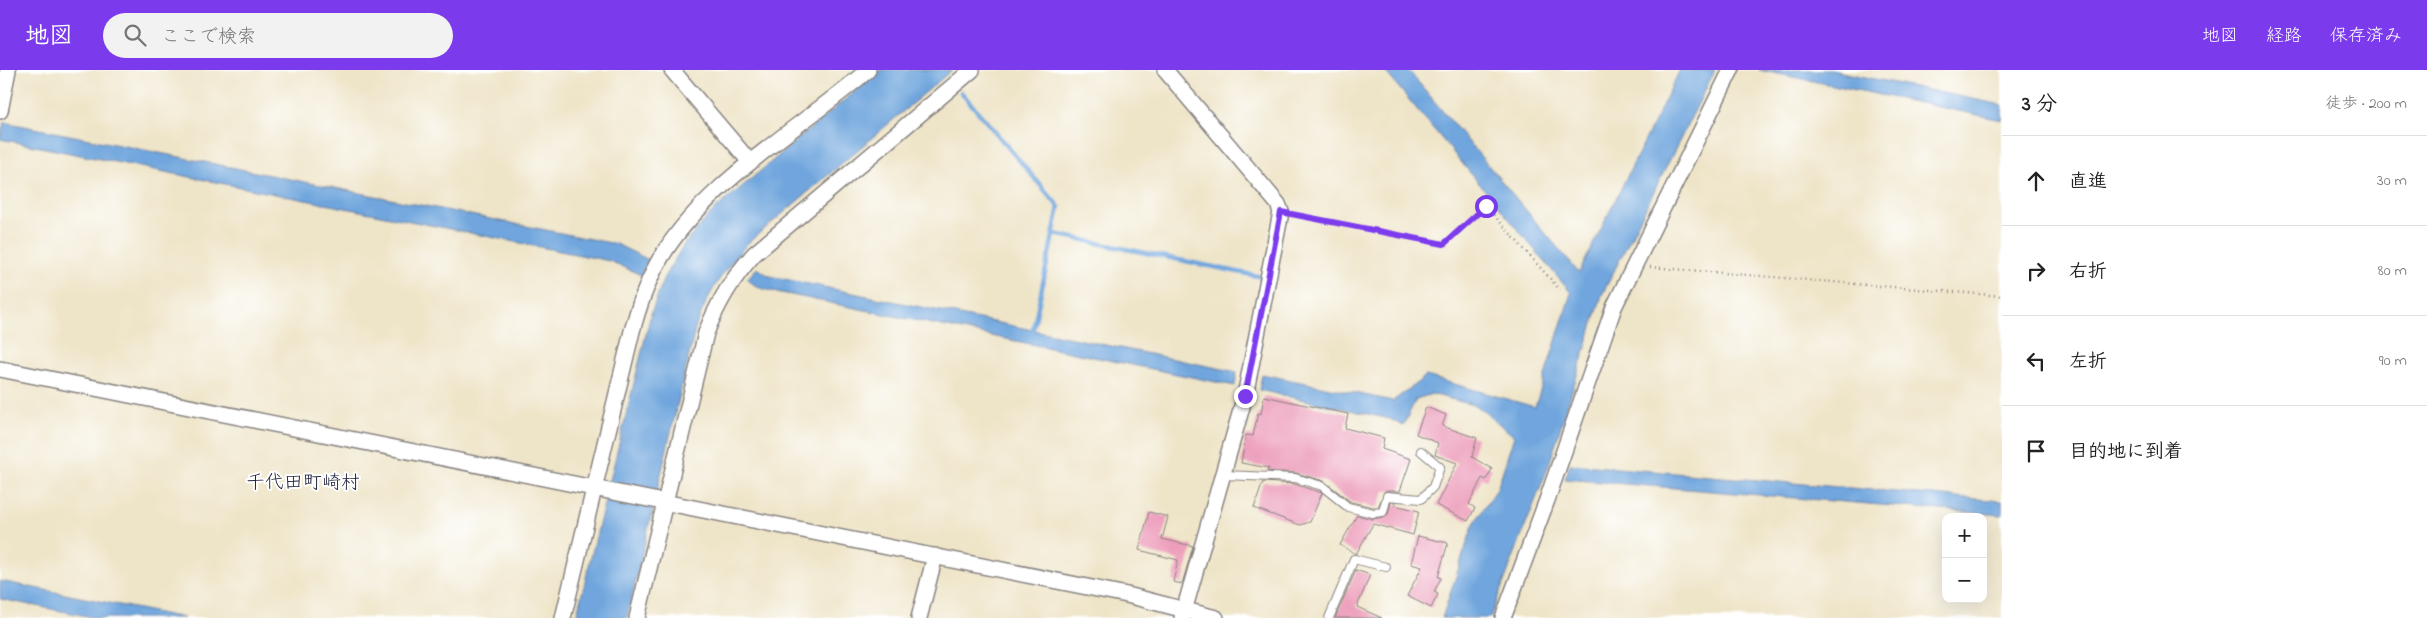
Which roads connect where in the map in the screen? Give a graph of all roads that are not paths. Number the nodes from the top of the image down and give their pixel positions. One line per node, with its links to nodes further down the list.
1 (8, 70): 7 (street)
2 (672, 70): 8 (street)
3 (868, 70): 8 (street)
4 (972, 70): 13 (street)
5 (1165, 70): 11 (street)
6 (1731, 70): 22 (street)
7 (0, 111)
8 (750, 162): 12 (street)
9 (0, 369): 12 (street)
10 (1421, 451): 11 (lane)
11 (1224, 475): 16 (street)
12 (600, 489): 13 (street); 17 (street)
13 (662, 501): 14 (street); 18 (street)
14 (935, 556): 16 (street); 19 (street)
15 (1386, 567): 21 (lane)
16 (1183, 614): 20 (street)
17 (563, 618)
18 (637, 618)
19 (919, 618)
20 (1216, 618)
21 (1329, 618)
22 (1503, 618)

